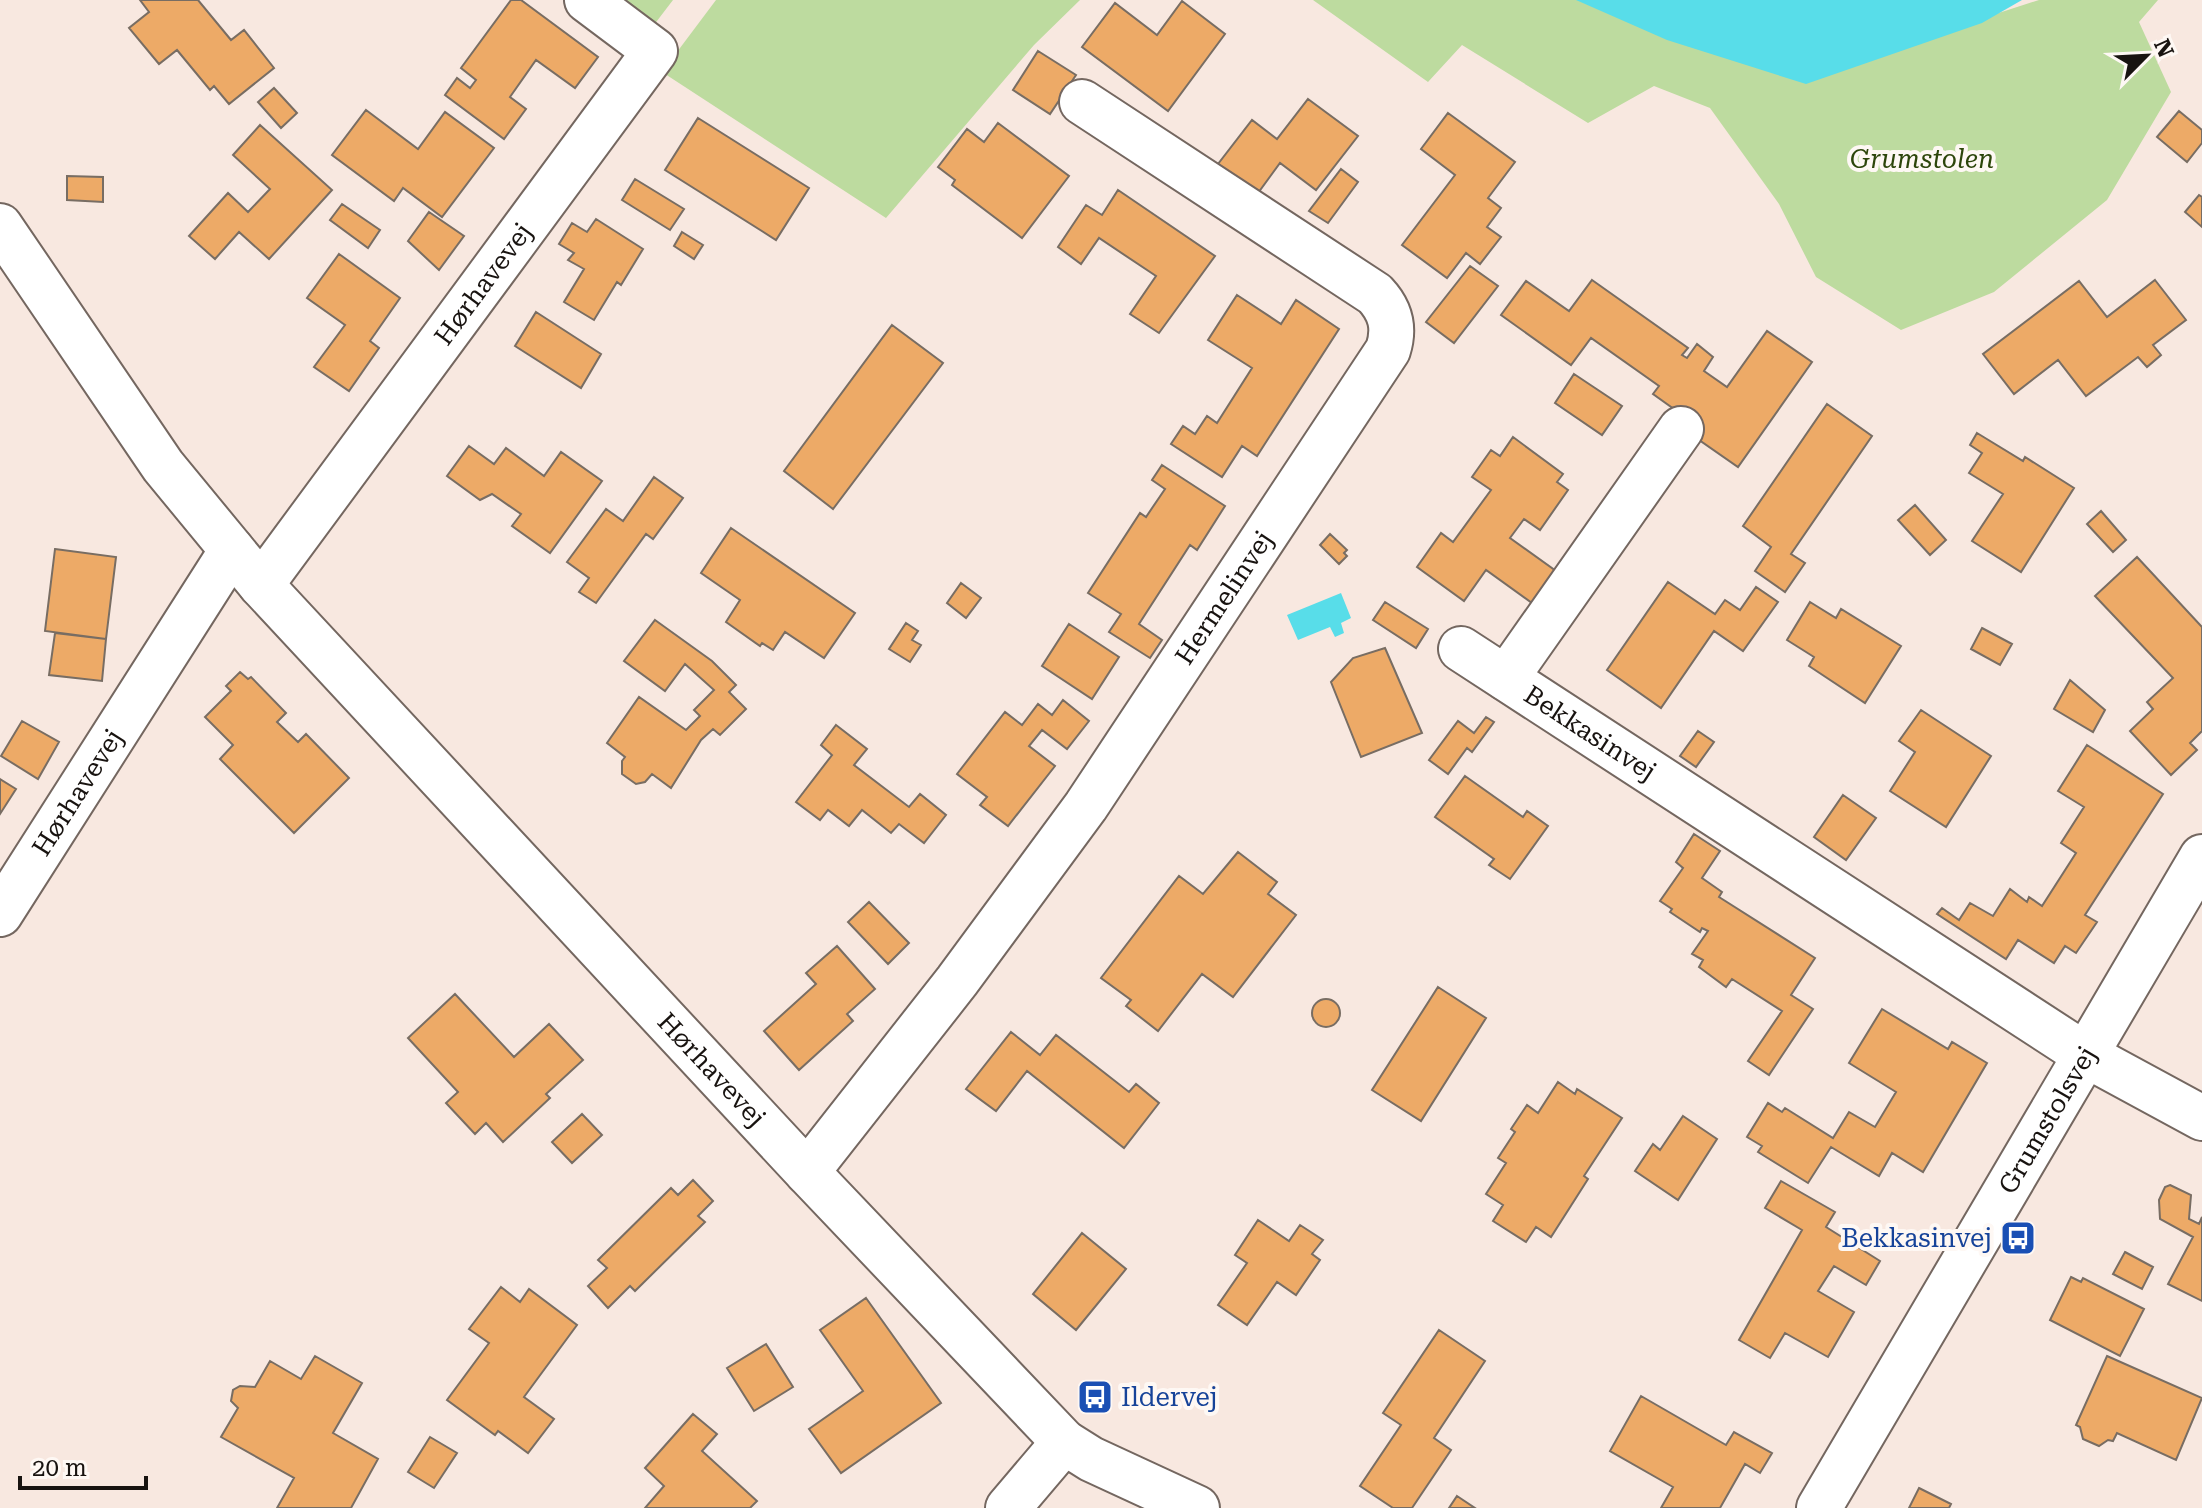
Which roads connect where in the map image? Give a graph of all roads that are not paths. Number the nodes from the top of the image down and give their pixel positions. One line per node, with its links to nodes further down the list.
1 (587, 0): 6 (street, Hørhavevej)
2 (1082, 102): 13 (street, Hermelinvej)
3 (0, 226): 5 (street, Hørhavevej)
4 (1681, 429): 8 (street, Bekkasinvej)
5 (232, 550): 6 (street, Hørhavevej); 10 (street, Hørhavevej)
6 (261, 585): 13 (street, Hørhavevej)
7 (1461, 649): 8 (street, Bekkasinvej)
8 (1506, 678): 11 (street, Bekkasinvej)
9 (2202, 857): 11 (street, Grumstolsvej)
10 (0, 914)
11 (2084, 1054): 12 (street, Bekkasinvej); 17 (street, Grumstolsvej)
12 (2202, 1118)
13 (807, 1172): 14 (street, Hørhavevej)
14 (1064, 1442): 15 (street); 16 (street, Hørhavevej)
15 (1008, 1508)
16 (1197, 1508)
17 (1819, 1508)

